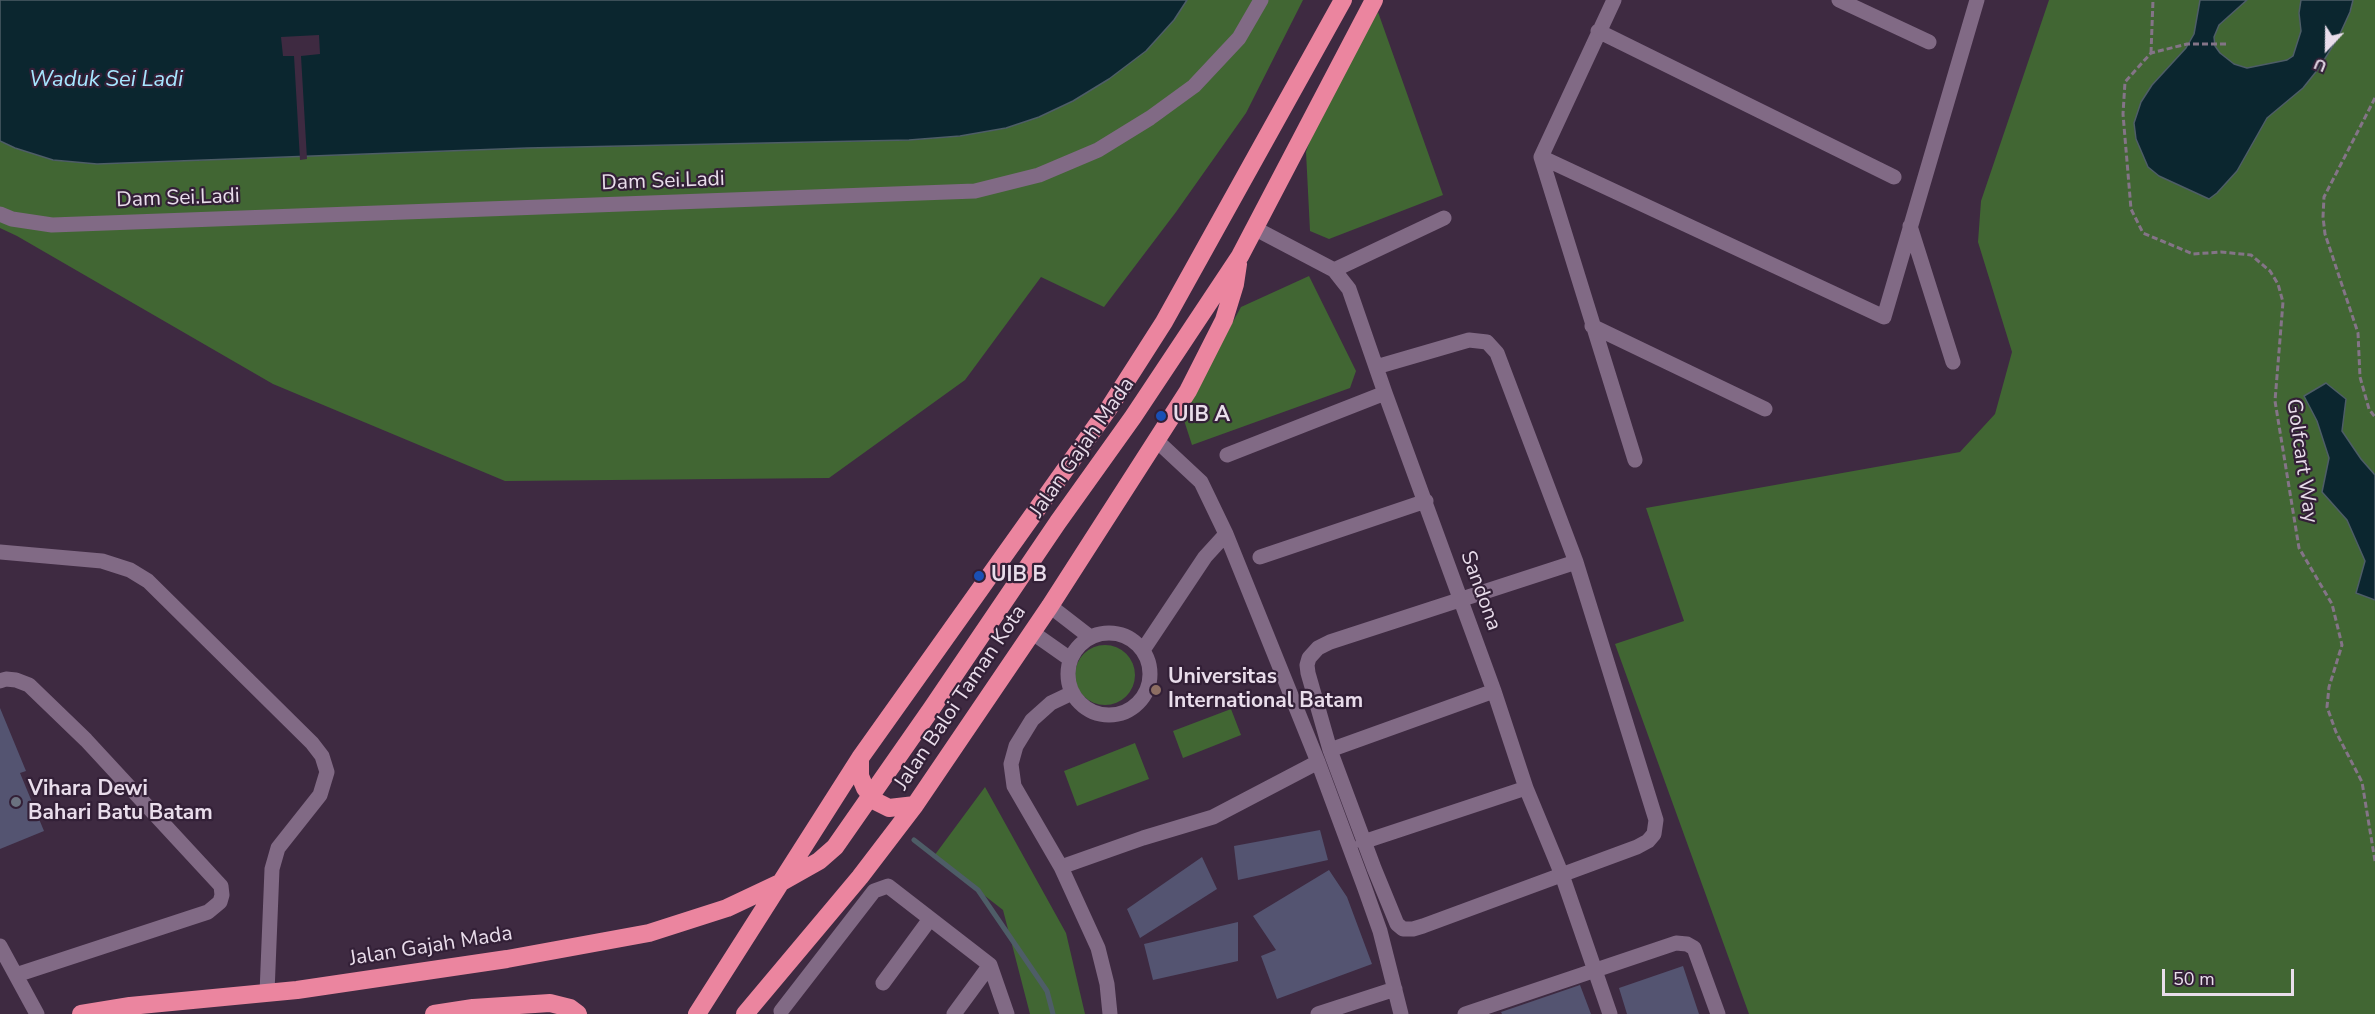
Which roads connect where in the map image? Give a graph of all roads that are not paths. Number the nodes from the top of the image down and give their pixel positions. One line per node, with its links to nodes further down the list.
1 (1261, 0): 11 (street, Dam Sei.Ladi)
2 (1343, 0): 40 (highway, Jalan Gajah Mada)
3 (1374, 0): 14 (highway, Jalan Gajah Mada)
4 (1614, 0): 7 (street)
5 (1839, 0): 8 (street)
6 (1977, 0): 13 (street)
7 (1598, 31): 9 (street); 10 (street)
8 (1929, 42)
9 (1540, 157): 13 (street); 17 (street)
10 (1894, 177)
11 (0, 214)
12 (1444, 218): 16 (street)
13 (1910, 226): 18 (street)
14 (1256, 229): 15 (highway, Jalan Gajah Mada); 16 (street, Sandona)
15 (1240, 256): 22 (highway, Jalan Baloi Taman Kota); 54 (highway, Jalan Gajah Mada)
16 (1334, 270): 19 (street, Sandona)
17 (1592, 326): 21 (street); 24 (street)
18 (1953, 362)
19 (1376, 367): 20 (street, Sandona); 29 (street)
20 (1385, 393): 23 (street); 25 (street, Sandona)
21 (1766, 409)
22 (1156, 440): 26 (street); 31 (highway, Jalan Baloi Taman Kota)
23 (1227, 455)
24 (1635, 460)
25 (1426, 501): 28 (street); 30 (street, Sandona)
26 (1226, 534): 34 (street); 41 (street)
27 (0, 552): 54 (street)
28 (1260, 557)
29 (1576, 562): 30 (street); 46 (street)
30 (1460, 598): 37 (street, Sandona); 39 (street)
31 (1050, 606): 32 (highway, Jalan Baloi Taman Kota); 33 (street)
32 (1033, 633): 35 (street); 43 (highway, Jalan Baloi Taman Kota)
33 (1090, 637): 34 (street); 35 (street)
34 (1143, 650): 38 (street)
35 (1070, 659): 38 (street)
36 (0, 681): 51 (street)
37 (1494, 691): 39 (street); 42 (street, Sandona)
38 (1071, 693): 45 (street)
39 (1330, 750): 44 (street)
40 (860, 758): 43 (highway); 62 (highway, Jalan Gajah Mada)
41 (1318, 762): 45 (street); 53 (street)
42 (1526, 788): 44 (street); 46 (street, Sandona)
43 (915, 806): 55 (highway, Jalan Baloi Taman Kota)
44 (1363, 842): 46 (street)
45 (1062, 867): 66 (street)
46 (1562, 875): 49 (street, Sandona)
47 (930, 919): 50 (street); 52 (street); 57 (street)
48 (0, 946): 51 (street)
49 (1595, 969): 69 (street); 70 (street, Sandona); 71 (street)
50 (993, 971): 64 (street); 65 (street)
51 (16, 975): 58 (street)
52 (883, 983)
53 (1395, 989): 67 (street); 68 (street)
54 (267, 993): 56 (highway, Jalan Gajah Mada)
55 (760, 995): 57 (street); 63 (highway, Jalan Baloi Taman Kota)
56 (136, 1010): 59 (highway, Jalan Gajah Mada)
57 (783, 1012)
58 (37, 1014)
59 (85, 1014)
60 (434, 1014): 61 (highway)
61 (578, 1014)
62 (697, 1014)
63 (745, 1014)
64 (954, 1014)
65 (1007, 1014)
66 (1110, 1014)
67 (1318, 1014)
68 (1401, 1014)
69 (1466, 1014)
70 (1610, 1014)
71 (1718, 1014)

